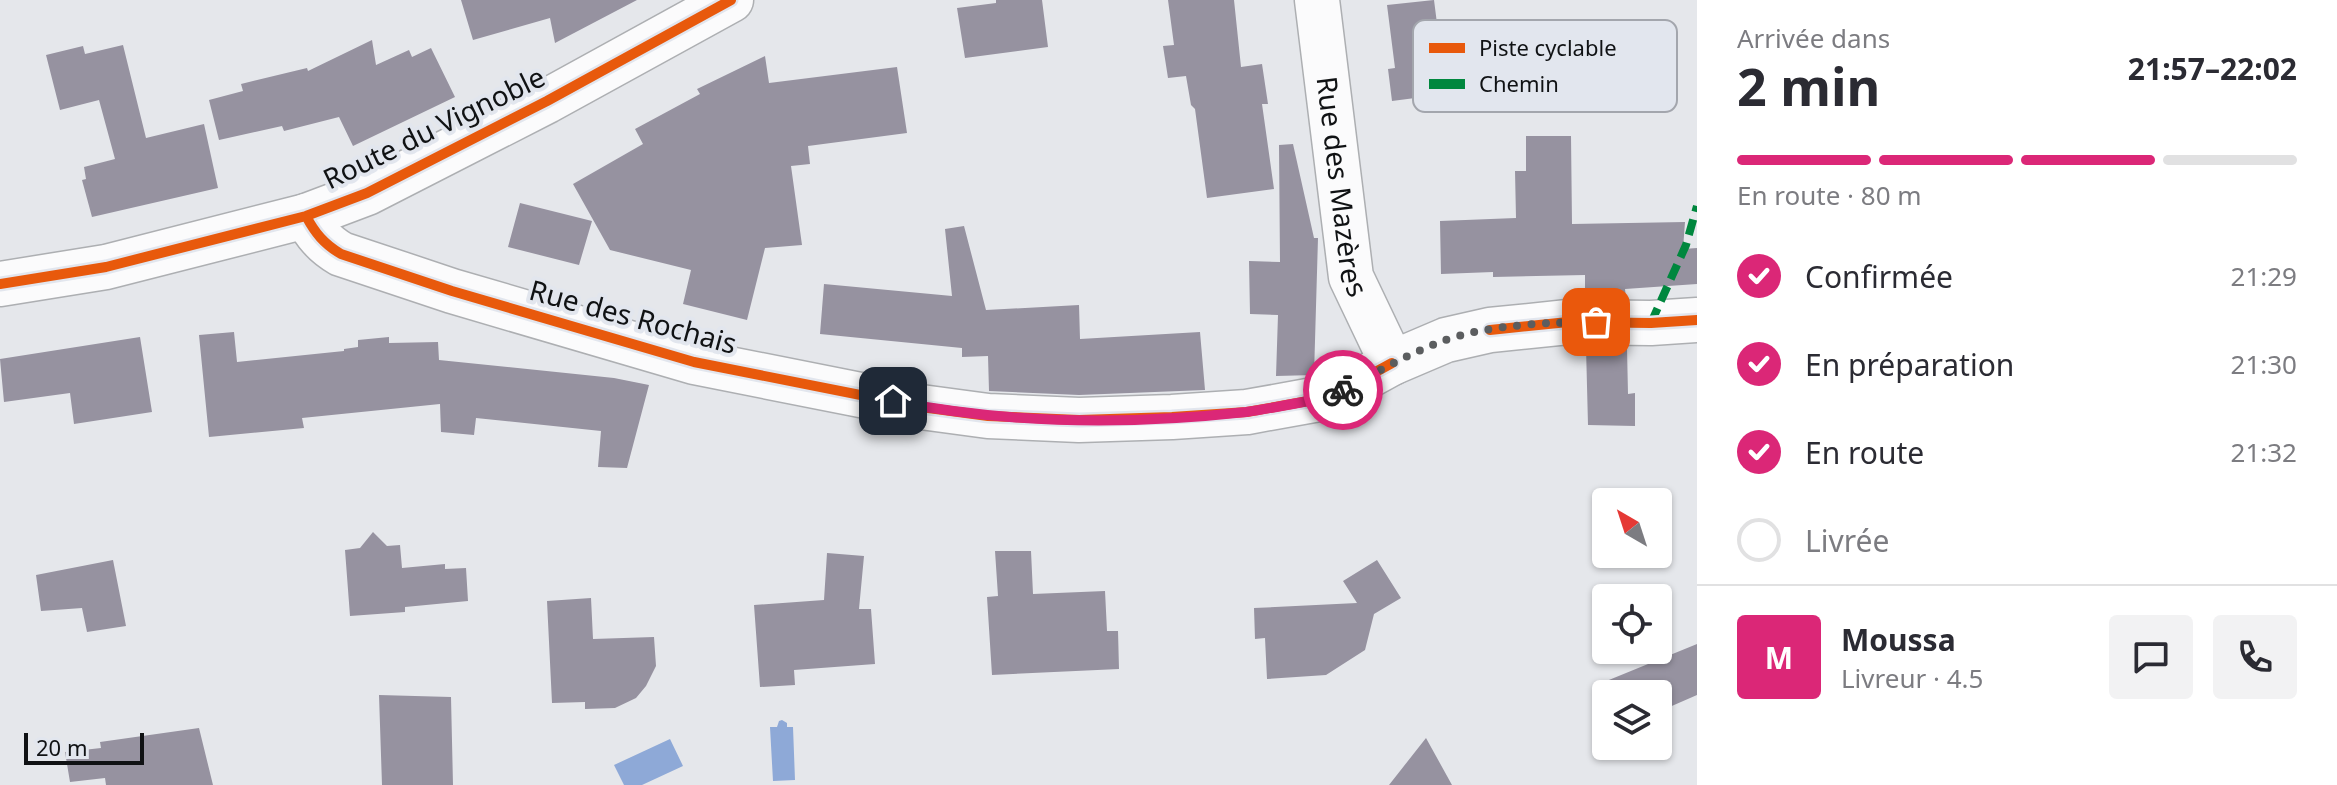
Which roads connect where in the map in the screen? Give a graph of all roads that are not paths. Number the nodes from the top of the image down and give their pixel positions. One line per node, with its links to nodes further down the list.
1 (731, 0): 3 (street, Route du Vignoble)
2 (1317, 0): 6 (street, Rue des Mazères)
3 (306, 216): 4 (street, Route du Vignoble); 6 (street, Rue des Rochais)
4 (0, 284)
5 (1697, 320): 6 (street, Rue des Rochais)
6 (1392, 363)

